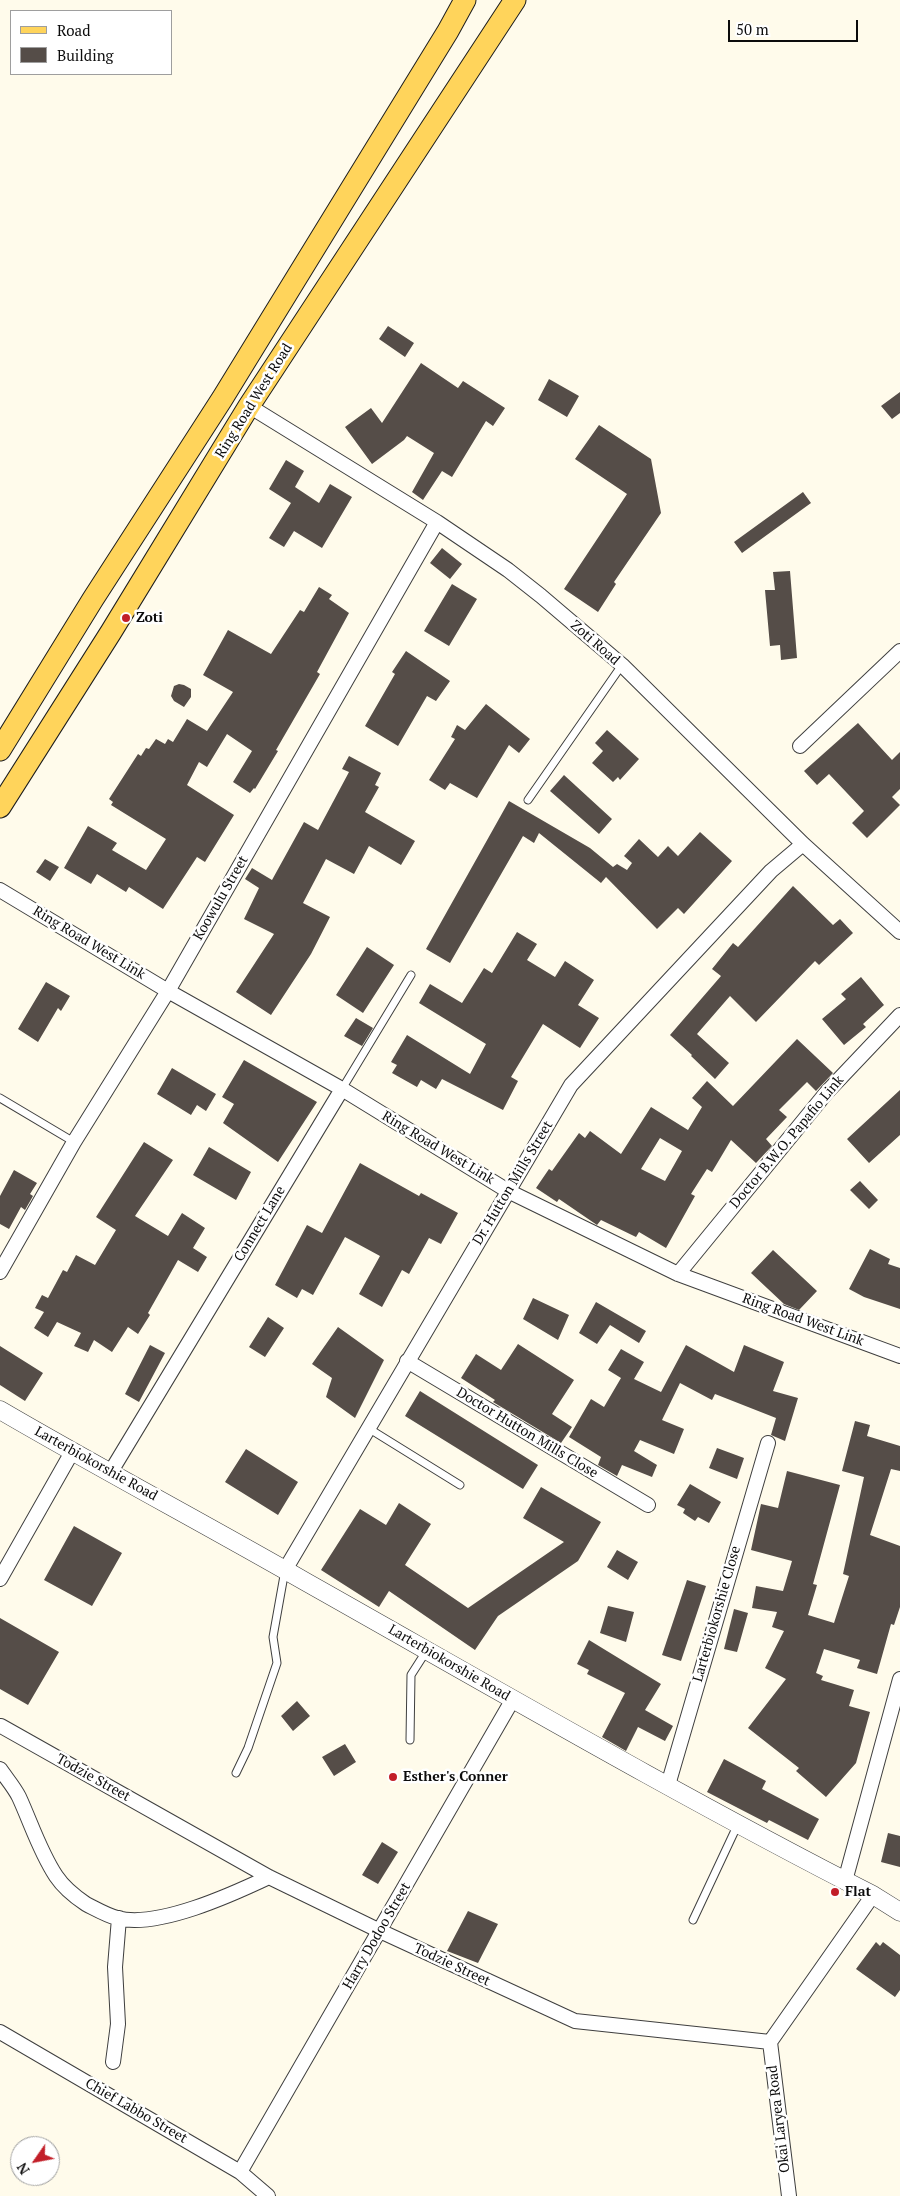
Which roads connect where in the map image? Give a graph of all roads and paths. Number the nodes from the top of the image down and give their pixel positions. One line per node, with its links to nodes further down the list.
1 (465, 0): 8 (main road, Ring Road West Road)
2 (515, 0): 3 (main road, Ring Road West Road)
3 (249, 406): 4 (street, Zoti Road); 10 (main road, Ring Road West Road)
4 (437, 522): 6 (street, Zoti Road); 15 (street, Koowulu Street)
5 (900, 651): 7 (street)
6 (622, 665): 9 (lane); 11 (street, Zoti Road)
7 (800, 746)
8 (0, 750)
9 (528, 800)
10 (0, 807)
11 (803, 844): 13 (street, Zoti Road); 20 (street, Dr. Hutton Mills Street)
12 (0, 890): 15 (street, Ring Road West Link)
13 (900, 932)
14 (411, 975): 17 (lane, Connect Lane)
15 (168, 991): 17 (street, Ring Road West Link); 19 (street, Koowulu Street)
16 (900, 1015): 22 (street, Doctor B.W.O. Papafio Link)
17 (342, 1089): 20 (street, Ring Road West Link); 29 (street, Connect Lane)
18 (0, 1098): 19 (lane)
19 (74, 1142): 21 (street, Koowulu Street)
20 (508, 1190): 22 (street, Ring Road West Link); 24 (street, Dr. Hutton Mills Street)
21 (0, 1272)
22 (678, 1274): 23 (street, Ring Road West Link)
23 (900, 1356)
24 (407, 1361): 26 (street, Dr. Hutton Mills Street); 31 (street, Doctor Hutton Mills Close)
25 (0, 1410): 28 (street, Larterbiokorshie Road)
26 (368, 1428): 30 (lane); 32 (street, Dr. Hutton Mills Street)
27 (768, 1443): 41 (street, Larterbiokorshie Close)
28 (72, 1452): 29 (street, Larterbiokorshie Road); 33 (street)
29 (110, 1473): 32 (street, Larterbiokorshie Road)
30 (460, 1484)
31 (648, 1505)
32 (285, 1570): 34 (street, Larterbiokorshie Road); 40 (lane)
33 (0, 1579)
34 (427, 1650): 36 (street, Larterbiokorshie Road); 38 (lane)
35 (900, 1679): 44 (street)
36 (513, 1699): 41 (street, Larterbiokorshie Road); 49 (street, Harry Dodoo Street)
37 (1, 1726): 43 (street, Todzie Street)
38 (410, 1740)
39 (0, 1769): 47 (street)
40 (236, 1773)
41 (668, 1785): 42 (street, Larterbiokorshie Road)
42 (738, 1824): 44 (street, Larterbiokorshie Road); 48 (lane)
43 (269, 1877): 47 (street); 49 (street, Todzie Street)
44 (845, 1881): 45 (street, Larterbiokorshie Road)
45 (873, 1895): 46 (street, Larterbiokorshie Road); 51 (street)
46 (900, 1912)
47 (119, 1918): 52 (street)
48 (693, 1920)
49 (380, 1931): 51 (street, Todzie Street); 53 (street, Harry Dodoo Street)
50 (0, 2032): 53 (street, Chief Labbo Street)
51 (770, 2042): 55 (street, Okai Laryea Road)
52 (113, 2062)
53 (240, 2172): 54 (street, Chief Labbo Street)
54 (268, 2196)
55 (789, 2196)

